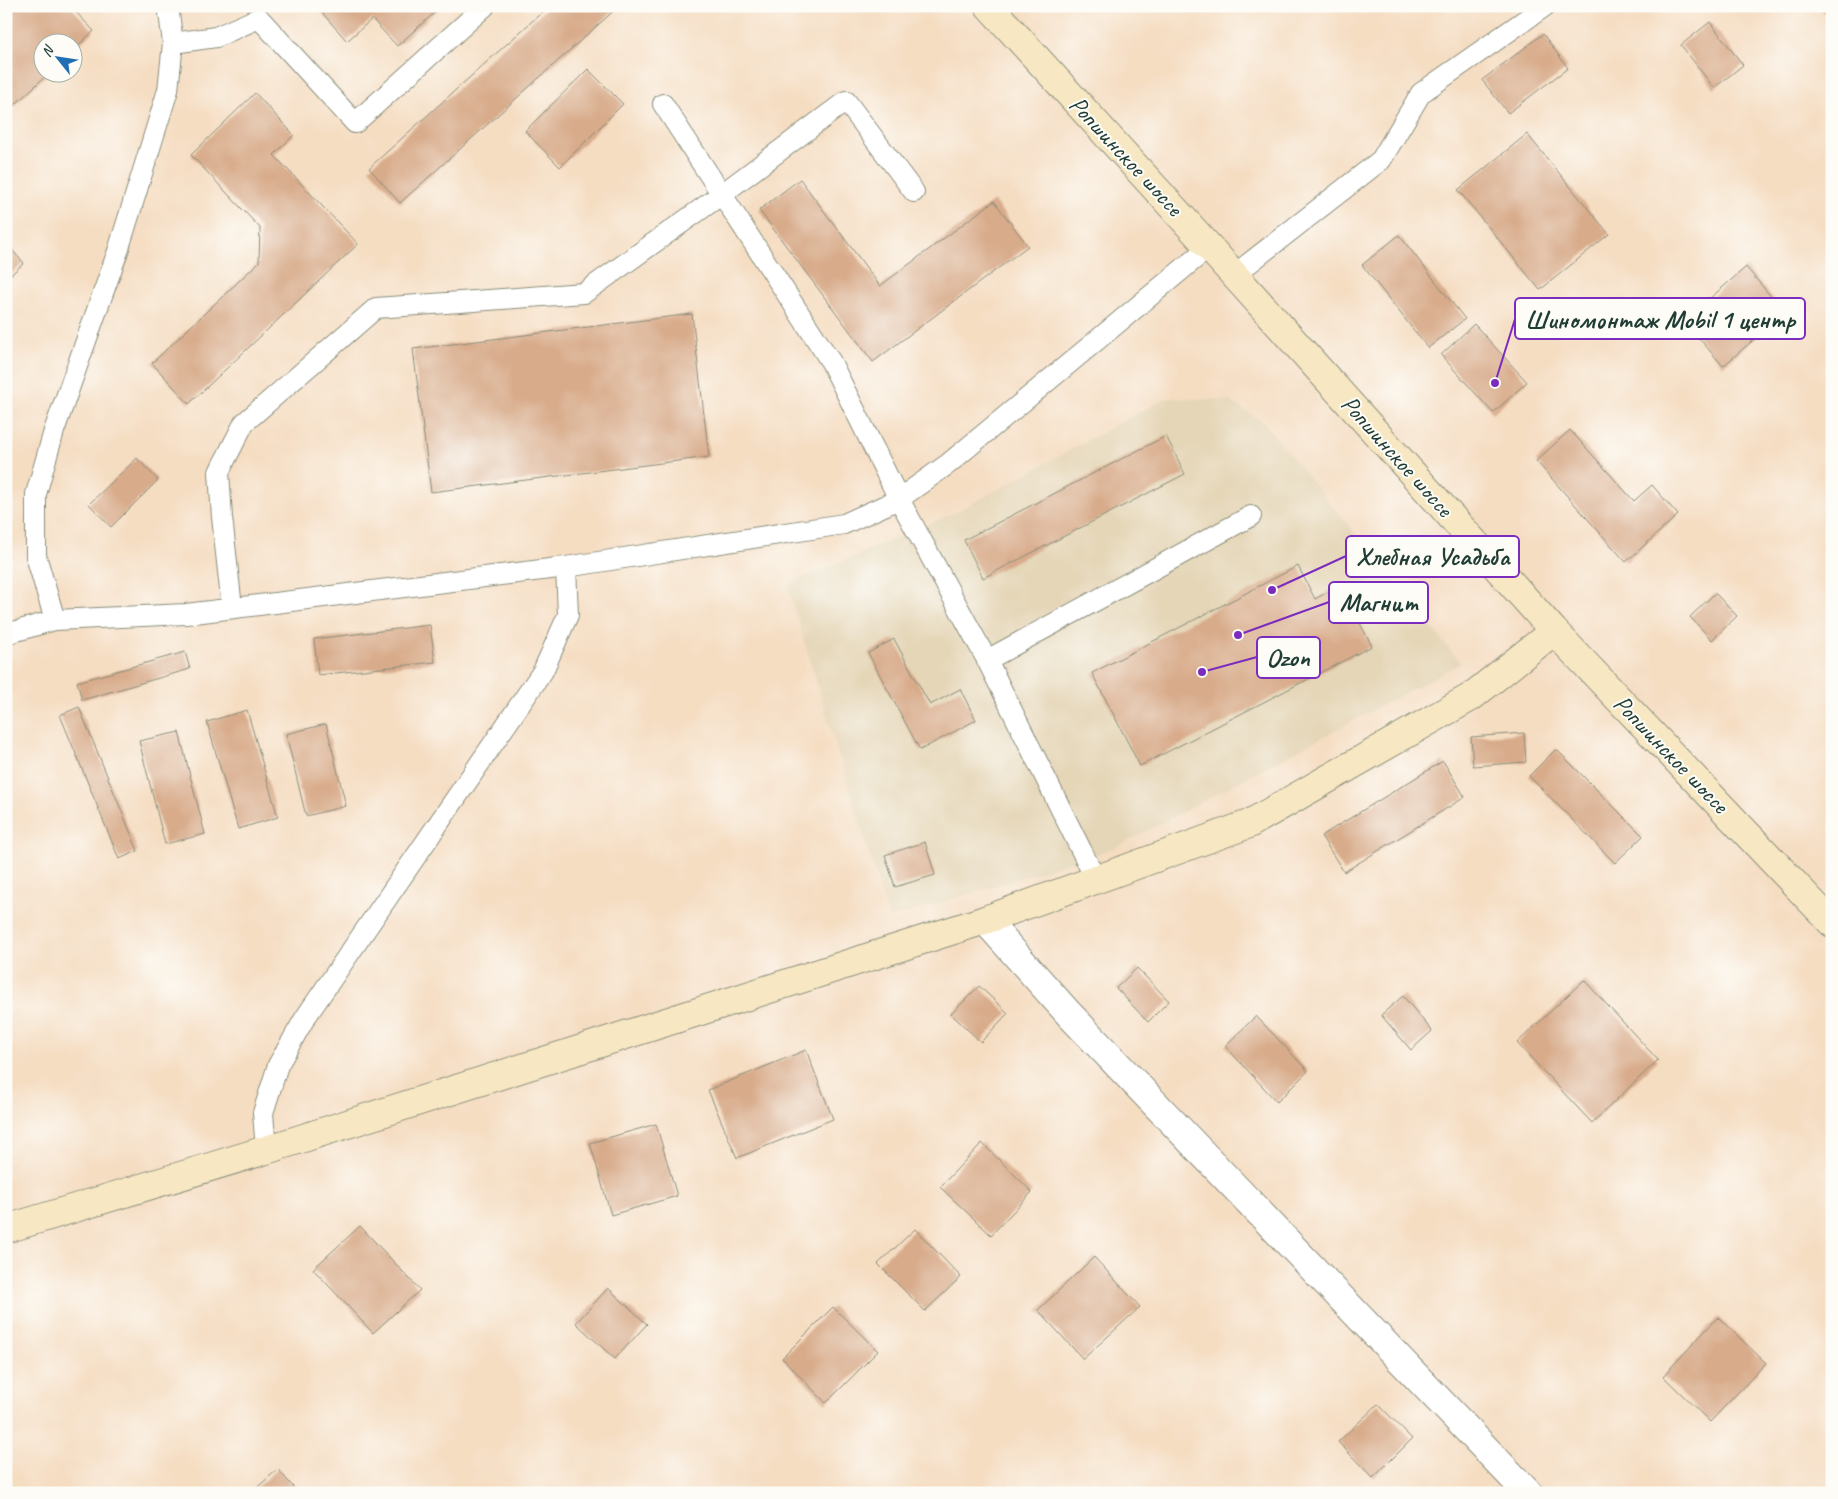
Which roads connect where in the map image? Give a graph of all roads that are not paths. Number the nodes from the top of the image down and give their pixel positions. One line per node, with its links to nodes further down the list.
1 (168, 6): 6 (lane)
2 (485, 6): 5 (lane)
3 (989, 6): 10 (street, Ропшинское шоссе)
4 (1545, 6): 11 (lane)
5 (261, 12): 6 (lane)
6 (173, 44): 16 (lane)
7 (663, 104): 9 (lane)
8 (914, 192): 9 (lane)
9 (722, 194): 12 (lane); 15 (lane)
10 (1209, 247): 11 (street, Ропшинское шоссе); 12 (lane)
11 (1234, 275): 17 (street, Ропшинское шоссе)
12 (899, 499): 14 (lane); 19 (lane)
13 (1251, 516): 19 (lane)
14 (566, 567): 15 (lane); 23 (lane)
15 (232, 608): 16 (lane)
16 (56, 620): 18 (lane)
17 (1554, 632): 20 (street); 22 (street, Ропшинское шоссе)
18 (6, 634)
19 (987, 660): 20 (lane)
20 (1096, 880): 21 (street)
21 (984, 920): 23 (street); 25 (street)
22 (1832, 923)
23 (266, 1150): 24 (street)
24 (6, 1229)
25 (1528, 1493)

